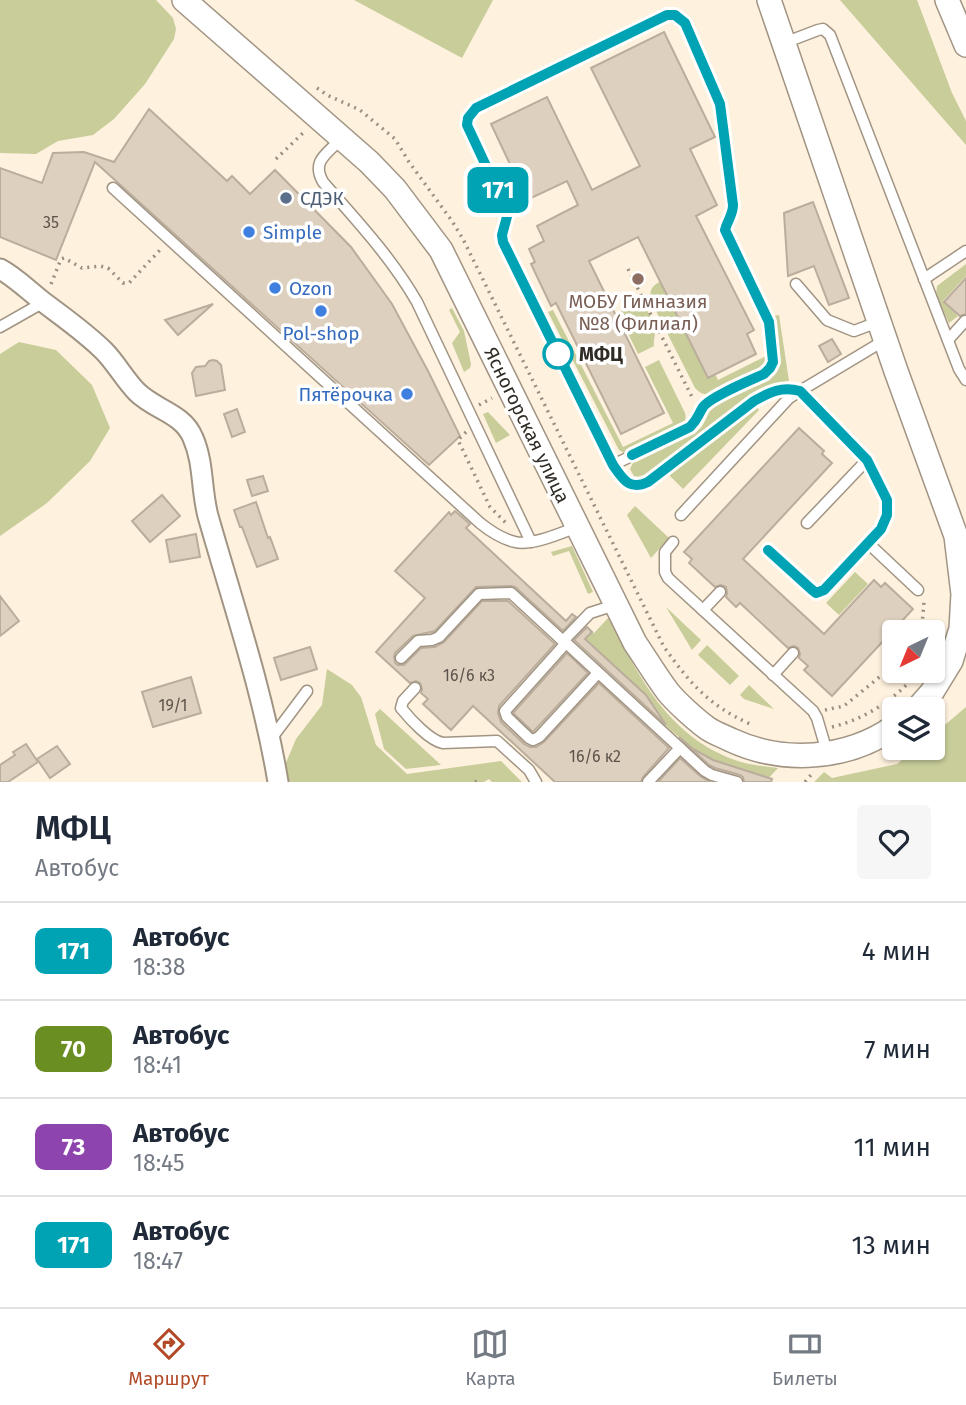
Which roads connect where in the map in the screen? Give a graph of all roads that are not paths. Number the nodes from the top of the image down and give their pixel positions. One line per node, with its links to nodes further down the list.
1 (184, 0): 6 (street, Ясногорская улица)
2 (769, 0): 4 (street)
3 (947, 0): 5 (street)
4 (783, 43): 10 (lane); 15 (street)
5 (966, 45)
6 (342, 138): 23 (street, Ясногорская улица); 24 (lane)
7 (113, 188): 24 (lane)
8 (966, 251): 10 (lane)
9 (0, 268): 12 (street)
10 (924, 279): 16 (lane)
11 (796, 284): 15 (lane)
12 (44, 302): 14 (lane); 41 (street)
13 (965, 321): 16 (lane)
14 (0, 327)
15 (882, 331): 18 (lane); 39 (street)
16 (948, 340): 17 (lane)
17 (966, 380)
18 (800, 391): 19 (lane); 20 (lane); 21 (lane)
19 (867, 460): 22 (lane); 26 (lane)
20 (613, 465): 20 (lane)
21 (681, 515)
22 (807, 523)
23 (578, 527): 24 (lane); 30 (street, Ясногорская улица)
24 (531, 542)
25 (673, 542): 31 (lane)
26 (868, 543): 27 (lane); 28 (lane)
27 (768, 550)
28 (918, 590)
29 (720, 592): 31 (lane)
30 (616, 605): 32 (lane); 43 (street, Ясногорская улица)
31 (703, 610): 36 (lane)
32 (565, 642): 34 (lane); 35 (lane); 35 (lane)
33 (793, 653): 36 (lane)
34 (401, 658)
35 (598, 673): 42 (lane)
36 (773, 675): 43 (lane)
37 (415, 688): 44 (lane)
38 (307, 691): 41 (lane)
39 (927, 697)
40 (882, 736): 43 (street, Ясногорская улица)
41 (271, 740): 46 (street)
42 (680, 748): 45 (lane); 47 (lane)
43 (828, 754)
44 (537, 775)
45 (714, 779): 48 (lane)
46 (278, 782)
47 (648, 782)
48 (737, 782)

